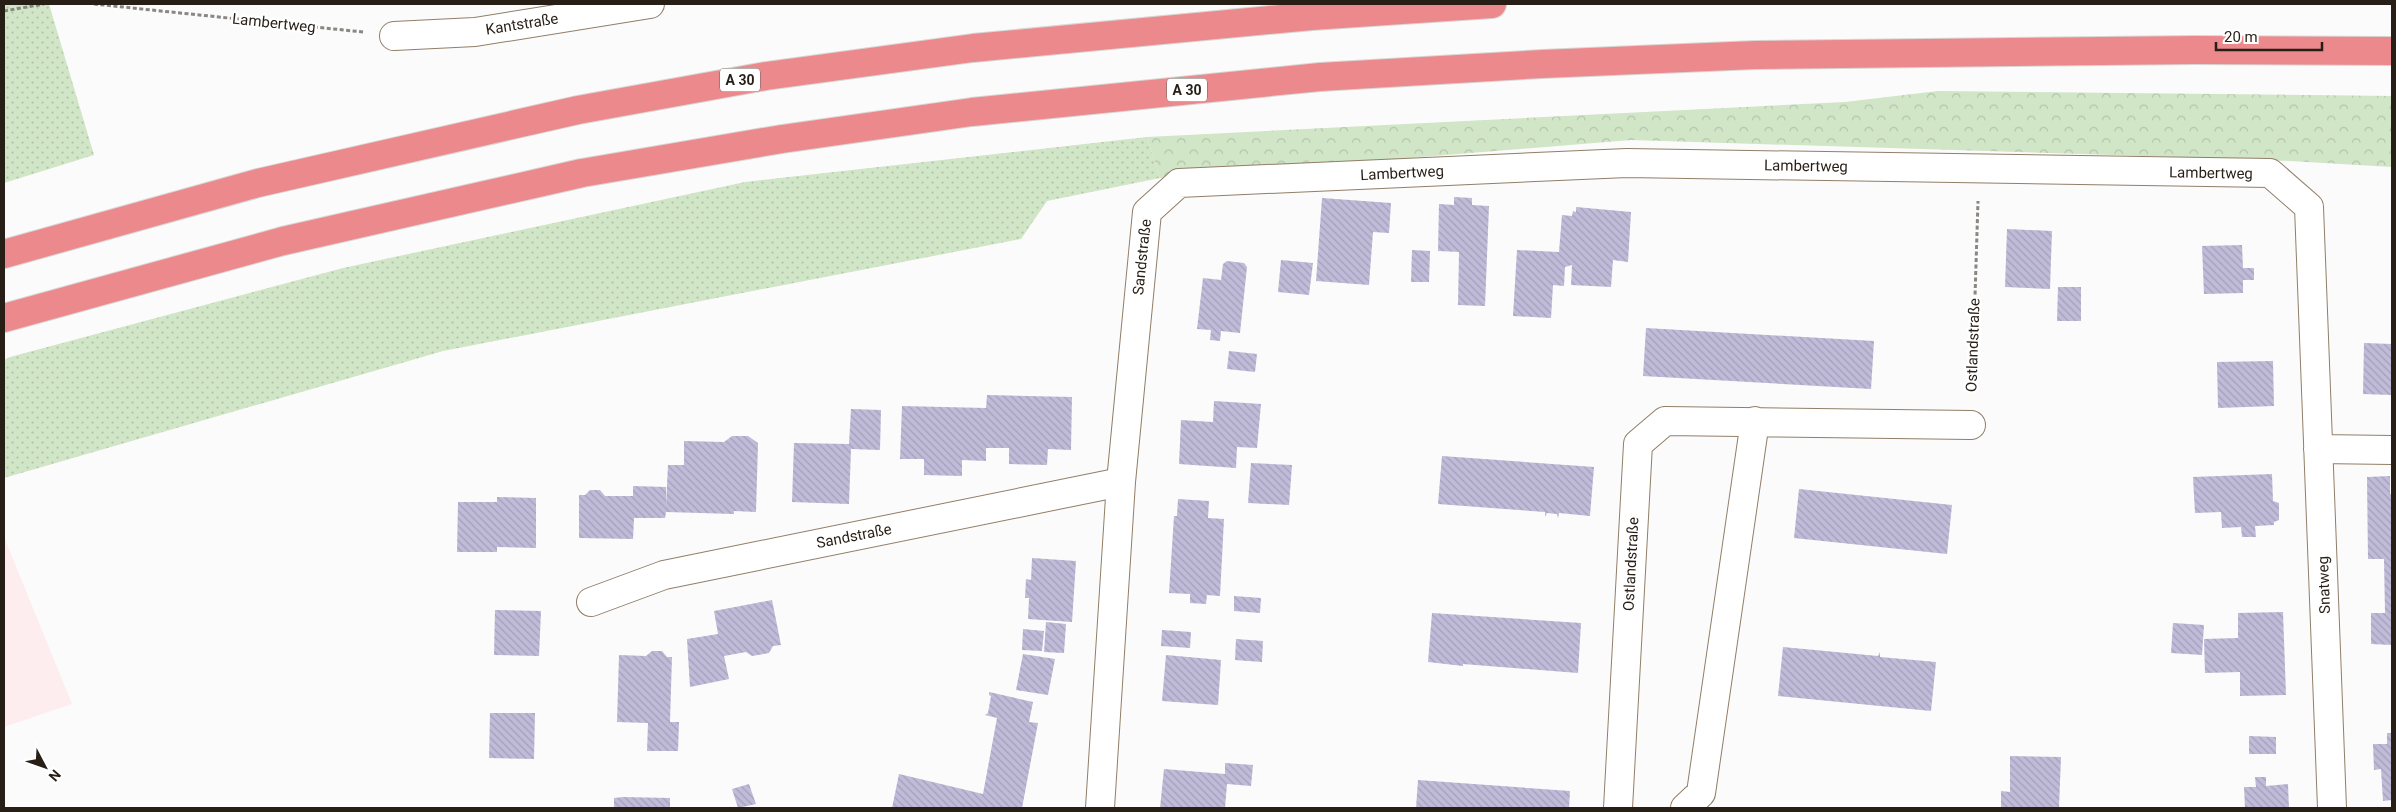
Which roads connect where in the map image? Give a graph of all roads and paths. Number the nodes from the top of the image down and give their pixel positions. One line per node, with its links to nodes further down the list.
1 (44, 4): 5 (path)
2 (94, 4): 6 (path, Lambertweg)
3 (650, 4): 6 (street, Kantstraße)
4 (1492, 4): 10 (highway, A 30)
5 (4, 11)
6 (394, 36)
7 (2392, 52): 11 (highway, A 30)
8 (1979, 169): 9 (street, Lambertweg); 12 (street, Lambertweg); 14 (path, Ostlandstraße)
9 (1147, 212): 17 (street, Sandstraße)
10 (4, 254)
11 (4, 318)
12 (2316, 362): 15 (street, Snatweg)
13 (1755, 421): 14 (street, Ostlandstraße); 20 (street, Ostlandstraße); 21 (street)
14 (1971, 425)
15 (2318, 449): 16 (street); 22 (street, Snatweg)
16 (2392, 450)
17 (1121, 482): 18 (street, Sandstraße); 19 (street, Sandstraße)
18 (591, 602)
19 (1100, 808)
20 (1618, 808)
21 (1684, 808)
22 (2332, 808)

